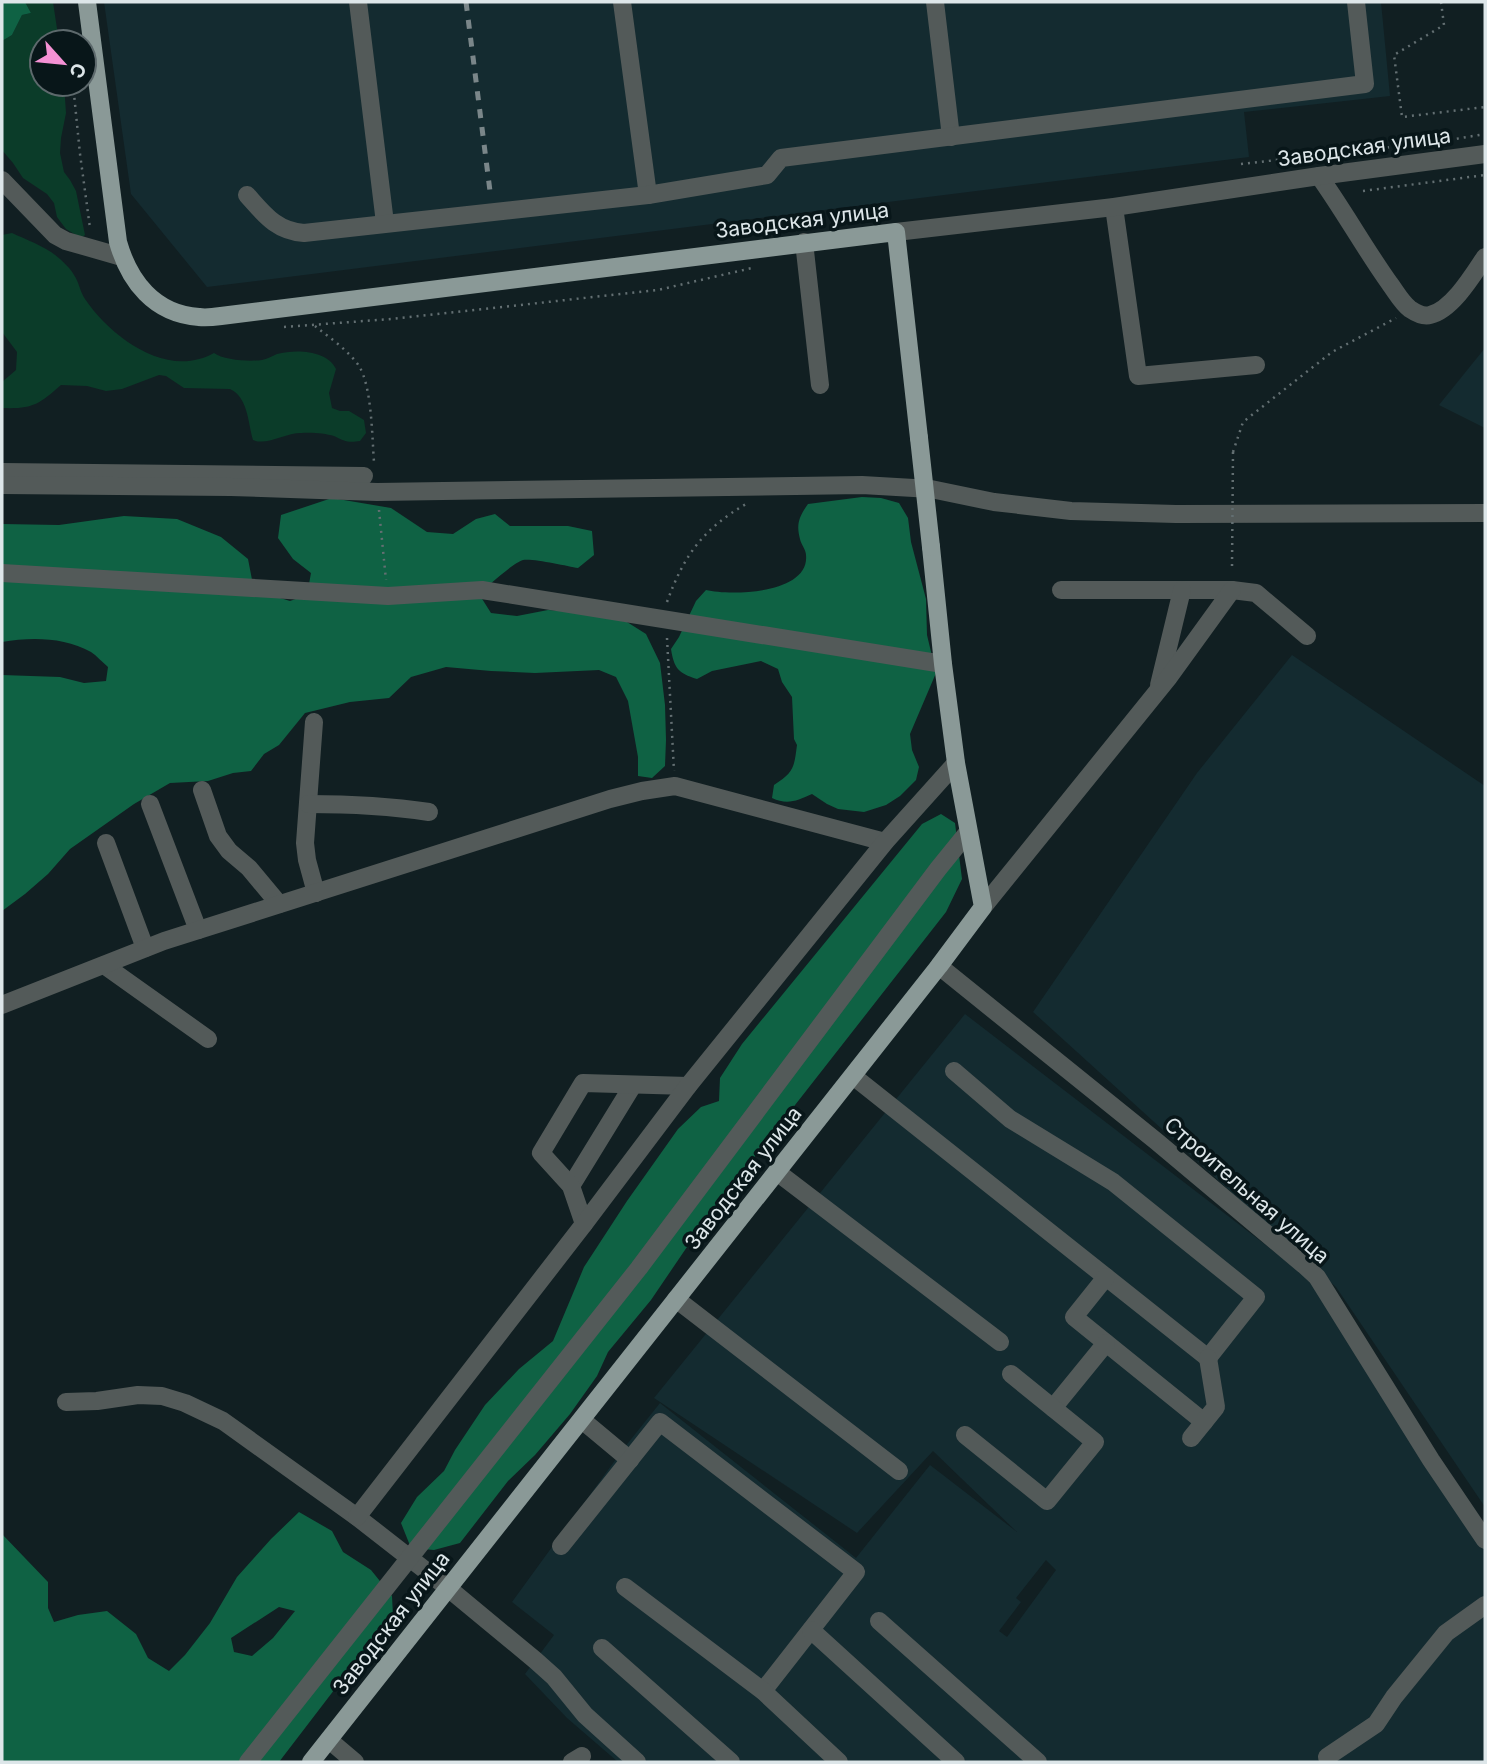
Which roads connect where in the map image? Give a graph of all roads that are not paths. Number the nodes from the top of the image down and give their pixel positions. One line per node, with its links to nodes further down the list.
1 (87, 2): 16 (main road, Заводская улица)
2 (358, 2): 13 (street)
3 (622, 2): 11 (street)
4 (935, 2): 6 (street)
5 (1356, 2): 6 (street)
6 (951, 136): 11 (street)
7 (1485, 154): 8 (street, Заводская улица)
8 (1319, 176): 12 (street, Заводская улица); 17 (street)
9 (2, 180): 16 (street)
10 (247, 195): 13 (street)
11 (648, 195): 13 (street)
12 (1114, 207): 14 (street, Заводская улица); 18 (street)
13 (385, 223)
14 (896, 232): 15 (main road, Заводская улица); 31 (main road, bridge)
15 (804, 242): 16 (main road, Заводская улица); 19 (street)
16 (122, 257)
17 (1485, 257)
18 (1255, 365)
19 (820, 385)
20 (369, 470): 22 (street)
21 (2, 472): 22 (street)
22 (51, 473): 24 (street)
23 (2, 485): 24 (street)
24 (231, 487): 25 (street)
25 (1485, 513)
26 (2, 573): 31 (street)
27 (1061, 590): 28 (street)
28 (1182, 590): 29 (street); 32 (street)
29 (1232, 590): 30 (street); 32 (street)
30 (1307, 636)
31 (943, 664): 34 (main road)
32 (1157, 692): 44 (street)
33 (314, 722): 37 (street)
34 (956, 763): 39 (main road); 40 (street)
35 (202, 790): 43 (street)
36 (150, 804): 45 (street)
37 (308, 804): 38 (street); 42 (street)
38 (429, 812)
39 (968, 832): 44 (main road); 75 (street)
40 (885, 842): 42 (street); 54 (street)
41 (106, 843): 46 (street)
42 (316, 893): 43 (street)
43 (279, 904): 45 (street)
44 (983, 907): 48 (main road, Заводская улица)
45 (198, 930): 46 (street)
46 (145, 948): 47 (street)
47 (104, 965): 49 (street); 50 (street)
48 (939, 966): 52 (main road, Заводская улица); 73 (street, Строительная улица)
49 (2, 1005)
50 (208, 1039)
51 (954, 1071): 62 (street)
52 (853, 1076): 55 (main road, Заводская улица); 58 (street)
53 (633, 1085): 54 (street); 56 (street); 56 (street)
54 (688, 1086): 57 (street)
55 (777, 1172): 59 (main road, Заводская улица); 60 (street)
56 (571, 1185): 57 (street)
57 (584, 1224): 72 (street)
58 (1106, 1277): 61 (street); 62 (street)
59 (676, 1299): 66 (main road, Заводская улица); 71 (street)
60 (1000, 1342)
61 (1106, 1343): 65 (street); 67 (street)
62 (1208, 1358): 67 (street)
63 (1011, 1374): 65 (street)
64 (66, 1402): 72 (street)
65 (1053, 1409): 68 (street)
66 (582, 1420): 70 (street); 77 (main road, Заводская улица)
67 (1204, 1422): 69 (street)
68 (965, 1435)
69 (1191, 1438)
70 (629, 1460): 74 (street); 80 (street)
71 (899, 1471)
72 (358, 1517): 75 (street)
73 (1485, 1540)
74 (561, 1546)
75 (410, 1558): 77 (street); 85 (street)
76 (625, 1587): 82 (street)
77 (448, 1588): 83 (main road, Заводская улица); 88 (street)
78 (1485, 1605): 84 (street)
79 (878, 1621): 92 (street)
80 (811, 1630): 82 (street); 91 (street)
81 (602, 1648): 89 (street)
82 (763, 1691): 90 (street)
83 (329, 1740): 86 (main road, Заводская улица); 87 (street)
84 (1327, 1756)
85 (248, 1762)
86 (311, 1762)
87 (355, 1762)
88 (637, 1762)
89 (731, 1762)
90 (839, 1762)
91 (956, 1762)
92 (1038, 1762)

